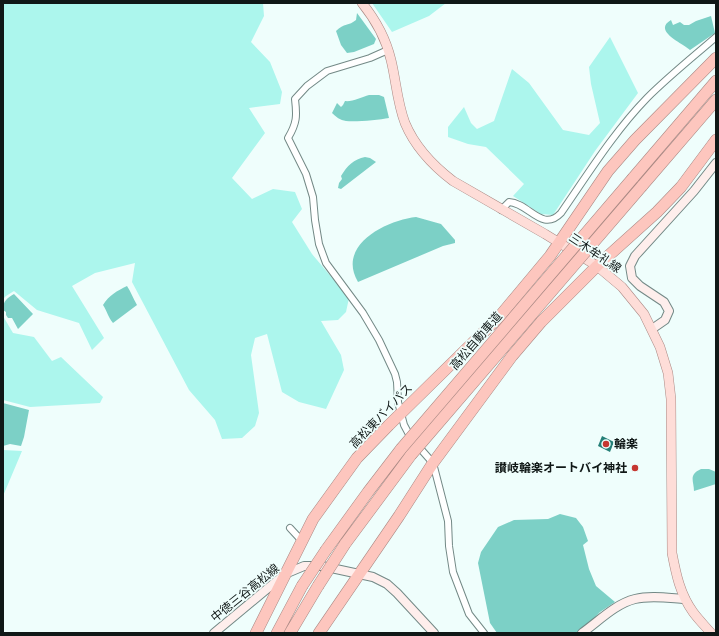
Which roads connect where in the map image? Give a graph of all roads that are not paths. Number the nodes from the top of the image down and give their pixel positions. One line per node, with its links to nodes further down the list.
1 (362, 3): 3 (main road, 三木牟礼線)
2 (716, 37): 10 (street)
3 (388, 50): 10 (main road, 三木牟礼線); 14 (street)
4 (716, 58): 11 (highway, 高松東バイパス)
5 (716, 81): 9 (highway, 高松自動車道)
6 (716, 100): 9 (highway, 高松自動車道)
7 (716, 140): 12 (highway)
8 (716, 163): 13 (main road)
9 (638, 182): 23 (highway, 高松自動車道, bridge); 24 (highway, 高松自動車道, bridge)
10 (501, 210): 11 (main road, 三木牟礼線)
11 (559, 243): 12 (main road, 三木牟礼線); 14 (highway, 高松東バイパス)
12 (596, 266): 13 (main road, 三木牟礼線); 15 (highway)
13 (652, 329): 20 (main road, 三木牟礼線)
14 (401, 413): 15 (street); 17 (highway, 高松東バイパス)
15 (433, 464): 19 (highway); 27 (street)
16 (290, 528): 17 (street)
17 (302, 541): 18 (highway, 高松東バイパス)
18 (285, 574): 19 (main road, 中徳三谷高松線); 21 (main road, 中徳三谷高松線); 22 (highway, 高松東バイパス)
19 (359, 574): 25 (highway); 26 (main road, 中徳三谷高松線)
20 (685, 599): 28 (main road); 29 (main road, 三木牟礼線)
21 (214, 633)
22 (256, 633)
23 (277, 633)
24 (290, 633)
25 (319, 633)
26 (434, 633)
27 (484, 633)
28 (582, 633)
29 (711, 633)

